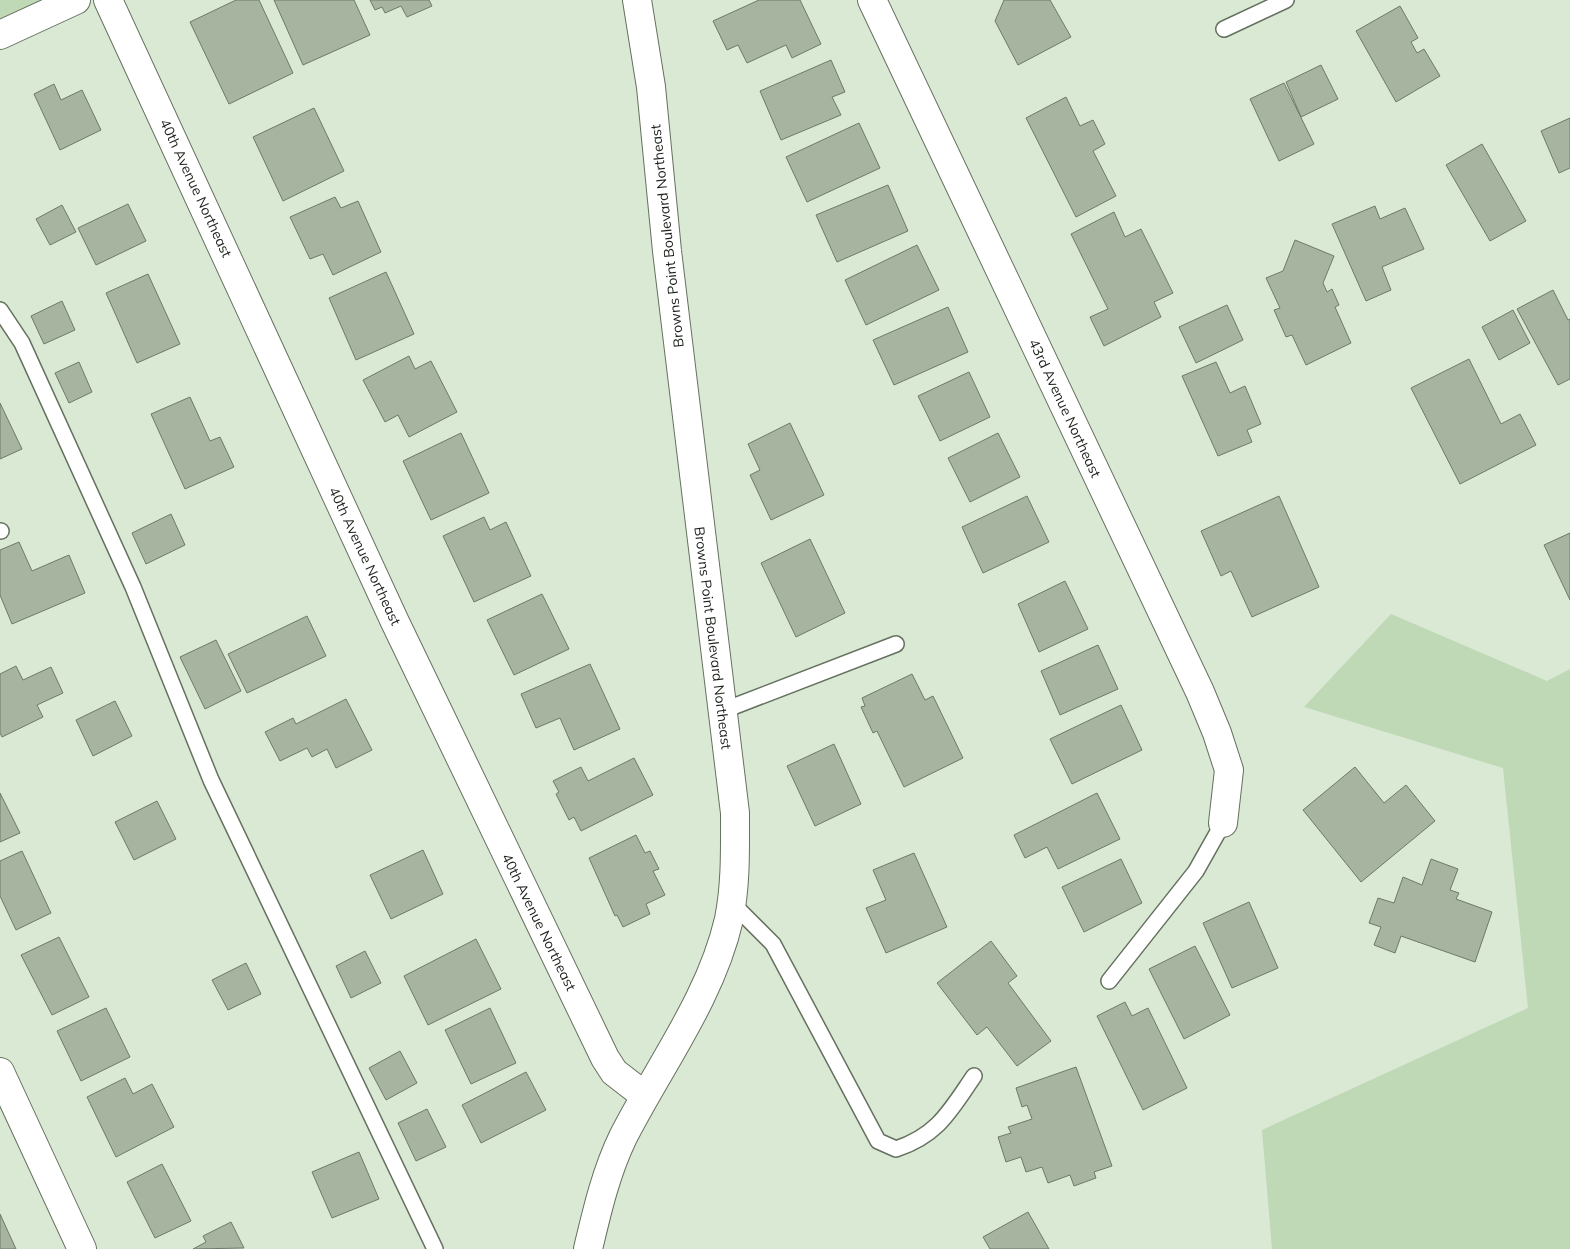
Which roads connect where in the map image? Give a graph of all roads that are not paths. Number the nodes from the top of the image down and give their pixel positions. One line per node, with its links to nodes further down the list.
1 (76, 0): 7 (street)
2 (108, 0): 16 (street, 40th Avenue Northeast)
3 (637, 0): 10 (street, Browns Point Boulevard Northeast)
4 (872, 0): 11 (street, 43rd Avenue Northeast)
5 (1286, 0): 6 (lane)
6 (1224, 29)
7 (0, 35)
8 (0, 310): 18 (lane)
9 (896, 644): 10 (lane)
10 (722, 711): 12 (street, Browns Point Boulevard Northeast)
11 (1223, 823): 13 (lane)
12 (731, 902): 15 (lane); 16 (street, Browns Point Boulevard Northeast)
13 (1109, 981)
14 (0, 1072): 17 (street)
15 (974, 1076)
16 (645, 1096): 19 (street, Browns Point Boulevard Northeast)
17 (82, 1249)
18 (435, 1249)
19 (588, 1249)

